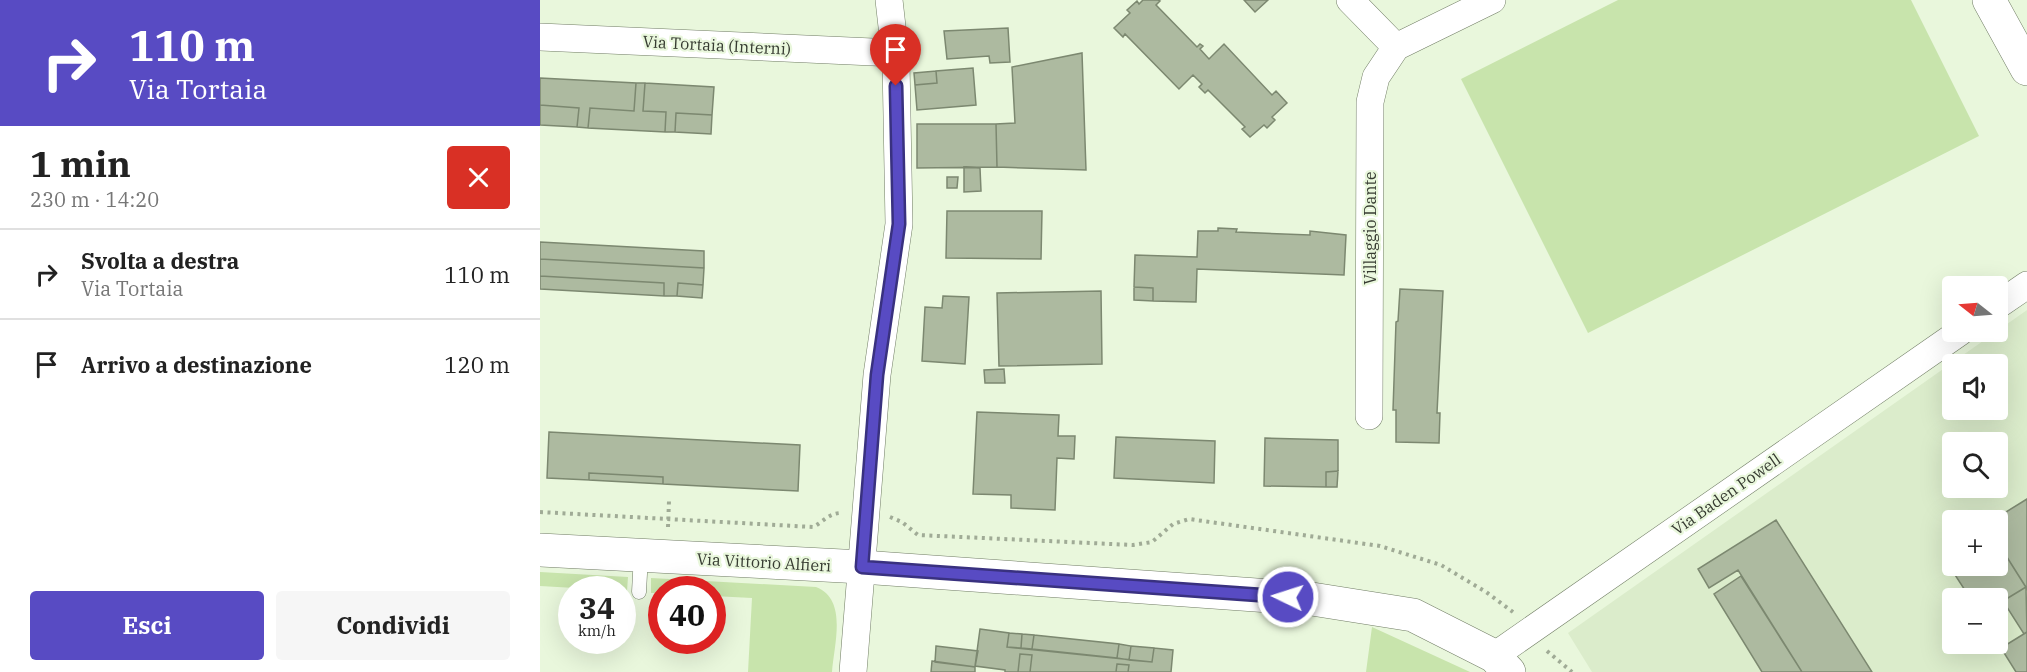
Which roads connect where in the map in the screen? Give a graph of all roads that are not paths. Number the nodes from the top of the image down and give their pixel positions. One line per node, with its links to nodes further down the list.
1 (889, 0): 7 (street)
2 (1350, 0): 6 (street)
3 (1492, 0): 6 (street)
4 (1989, 0): 8 (street)
5 (540, 37): 7 (street, Via Tortaia (Interni))
6 (1396, 47): 12 (street, Villaggio Dante)
7 (895, 53): 15 (street)
8 (2027, 69)
9 (2027, 285): 10 (street)
10 (2008, 298)
11 (1946, 342): 17 (street, Via Baden Powell)
12 (1369, 416)
13 (540, 550): 14 (street, Via Vittorio Alfieri)
14 (641, 555): 15 (street, Via Vittorio Alfieri); 16 (lane)
15 (862, 567): 17 (street, Via Vittorio Alfieri); 18 (street)
16 (639, 592)
17 (1501, 664)
18 (853, 672)

